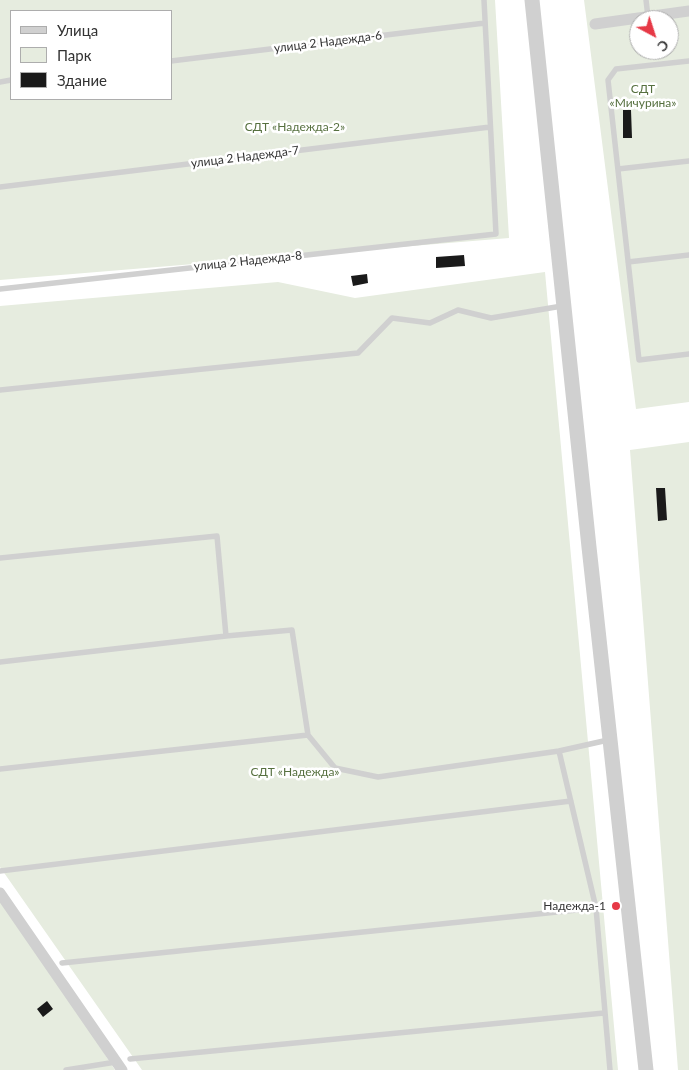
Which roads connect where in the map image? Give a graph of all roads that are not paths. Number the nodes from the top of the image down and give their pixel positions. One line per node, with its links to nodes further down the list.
1 (484, 0): 4 (lane)
2 (532, 0): 15 (street)
3 (629, 20): 5 (street)
4 (485, 23): 6 (lane, улица 2 Надежда-6); 8 (lane)
5 (595, 24)
6 (172, 61)
7 (689, 61): 10 (lane)
8 (490, 127): 11 (lane, улица 2 Надежда-7); 14 (lane, улица 2 Надежда-8)
9 (689, 161): 10 (lane)
10 (618, 169): 13 (lane)
11 (0, 187)
12 (689, 255): 13 (lane)
13 (628, 262): 16 (lane)
14 (0, 289)
15 (564, 305): 17 (lane); 22 (street)
16 (689, 354)
17 (0, 390)
18 (0, 558): 19 (lane)
19 (226, 636): 20 (lane); 21 (lane)
20 (0, 662)
21 (308, 735): 23 (lane); 24 (lane)
22 (610, 740): 23 (lane); 35 (street)
23 (559, 751): 25 (lane)
24 (0, 769)
25 (572, 801): 26 (lane); 28 (lane)
26 (0, 871)
27 (0, 893): 32 (street)
28 (596, 908): 29 (lane); 30 (lane)
29 (62, 963)
30 (604, 1013): 31 (lane); 34 (lane)
31 (130, 1059)
32 (119, 1066): 33 (lane)
33 (66, 1070)
34 (610, 1070)
35 (646, 1070)

